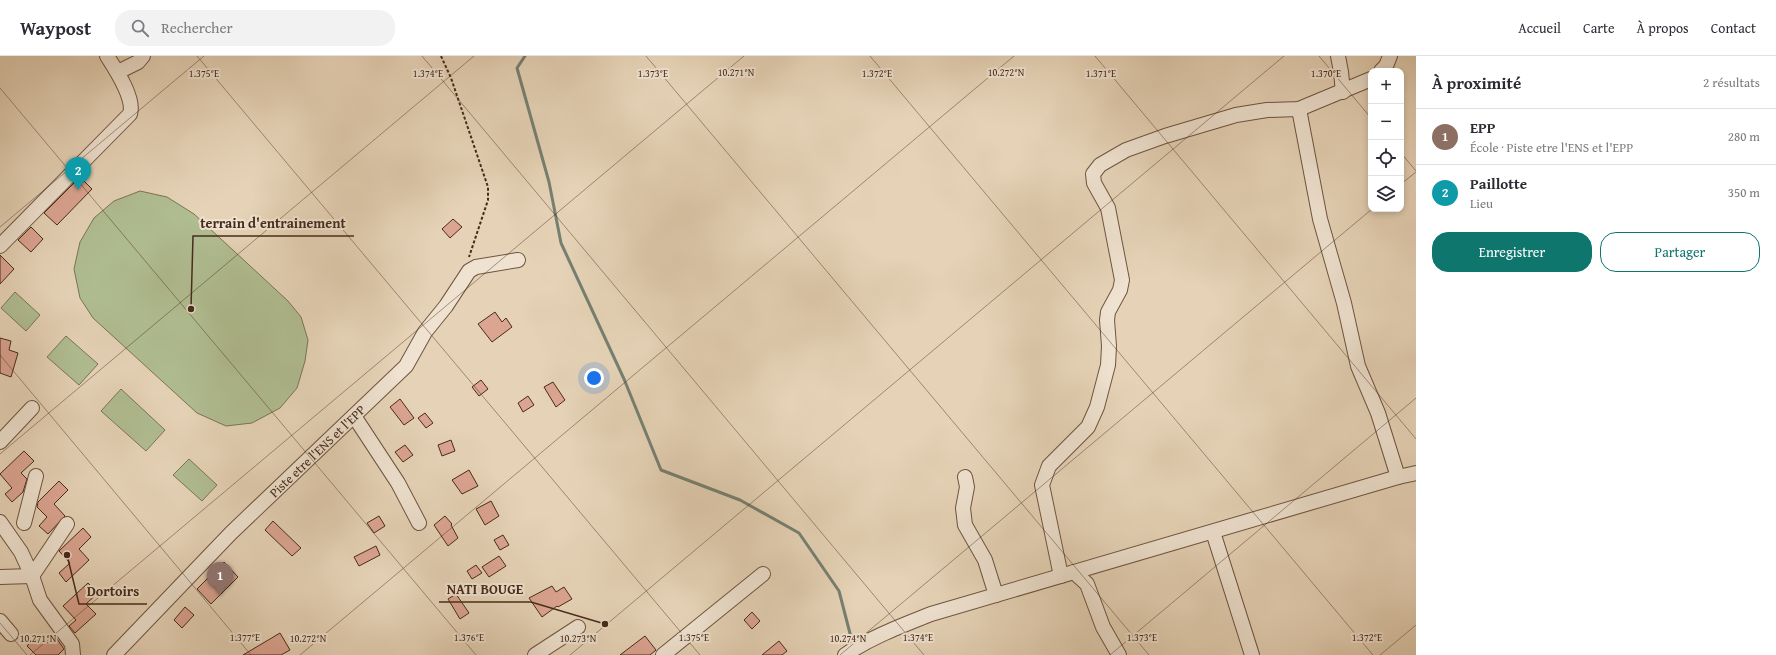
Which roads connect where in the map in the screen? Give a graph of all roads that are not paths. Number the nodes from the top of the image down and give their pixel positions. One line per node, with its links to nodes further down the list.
1 (106, 56): 4 (street)
2 (143, 56): 4 (street)
3 (1338, 56): 6 (street)
4 (118, 72): 8 (street)
5 (1368, 80): 6 (street)
6 (1343, 92): 7 (street)
7 (1299, 109): 16 (street); 22 (street)
8 (0, 246)
9 (518, 260): 11 (street, Piste etre l'ENS et l'EPP)
10 (32, 408): 12 (street)
11 (354, 416): 17 (street); 30 (street, Piste etre l'ENS et l'EPP)
12 (0, 442)
13 (1416, 473): 16 (street)
14 (36, 476): 19 (street)
15 (965, 476): 25 (street)
16 (1398, 477): 20 (street)
17 (420, 523)
18 (67, 524): 23 (street)
19 (2, 527): 23 (street)
20 (1213, 532): 22 (street); 35 (street)
21 (763, 574): 32 (street)
22 (1067, 574): 25 (street); 34 (street)
23 (32, 576): 24 (street); 29 (street)
24 (0, 577)
25 (996, 595): 33 (street)
26 (0, 621): 28 (street)
27 (578, 627): 31 (street)
28 (11, 634)
29 (73, 655)
30 (114, 655)
31 (535, 655)
32 (663, 655)
33 (845, 655)
34 (1119, 655)
35 (1252, 655)

